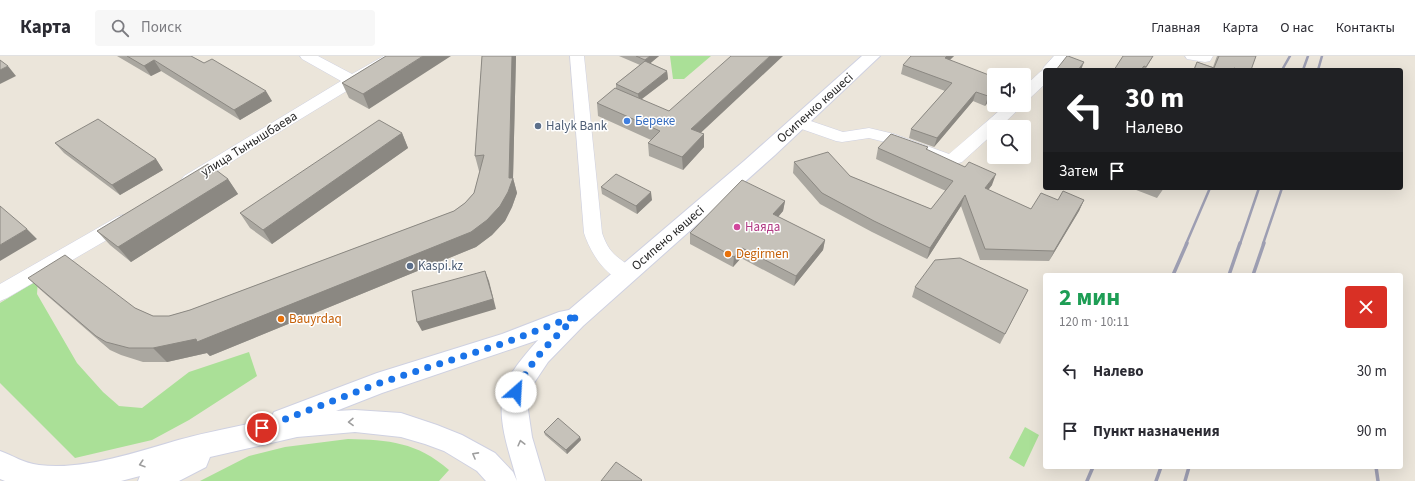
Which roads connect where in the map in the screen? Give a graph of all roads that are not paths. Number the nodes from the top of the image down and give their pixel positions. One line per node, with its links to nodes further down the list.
1 (307, 56): 10 (street)
2 (394, 56): 10 (street, улица Тынышбаева)
3 (577, 56): 17 (street)
4 (872, 56): 13 (main road, Осипенко көшесі)
5 (1062, 56): 8 (street)
6 (1192, 56): 7 (street)
7 (1206, 56)
8 (1051, 68)
9 (1043, 77): 11 (street)
10 (353, 81): 15 (street, улица Тынышбаева)
11 (1031, 89)
12 (1007, 112): 13 (street)
13 (799, 122): 14 (main road, Осипенко көшесі)
14 (758, 159): 17 (main road, Осипено көшесі)
15 (180, 186)
16 (133, 216): 18 (street)
17 (627, 274): 19 (main road, Осипено көшесі)
18 (0, 293)
19 (578, 315): 20 (main road); 24 (main road, Осипено көшесі, one-way to 19)
20 (234, 440): 21 (main road, one-way to 21); 22 (main road); 23 (main road, one-way to 20)
21 (4, 471)
22 (152, 481)
23 (503, 481)
24 (531, 481)

